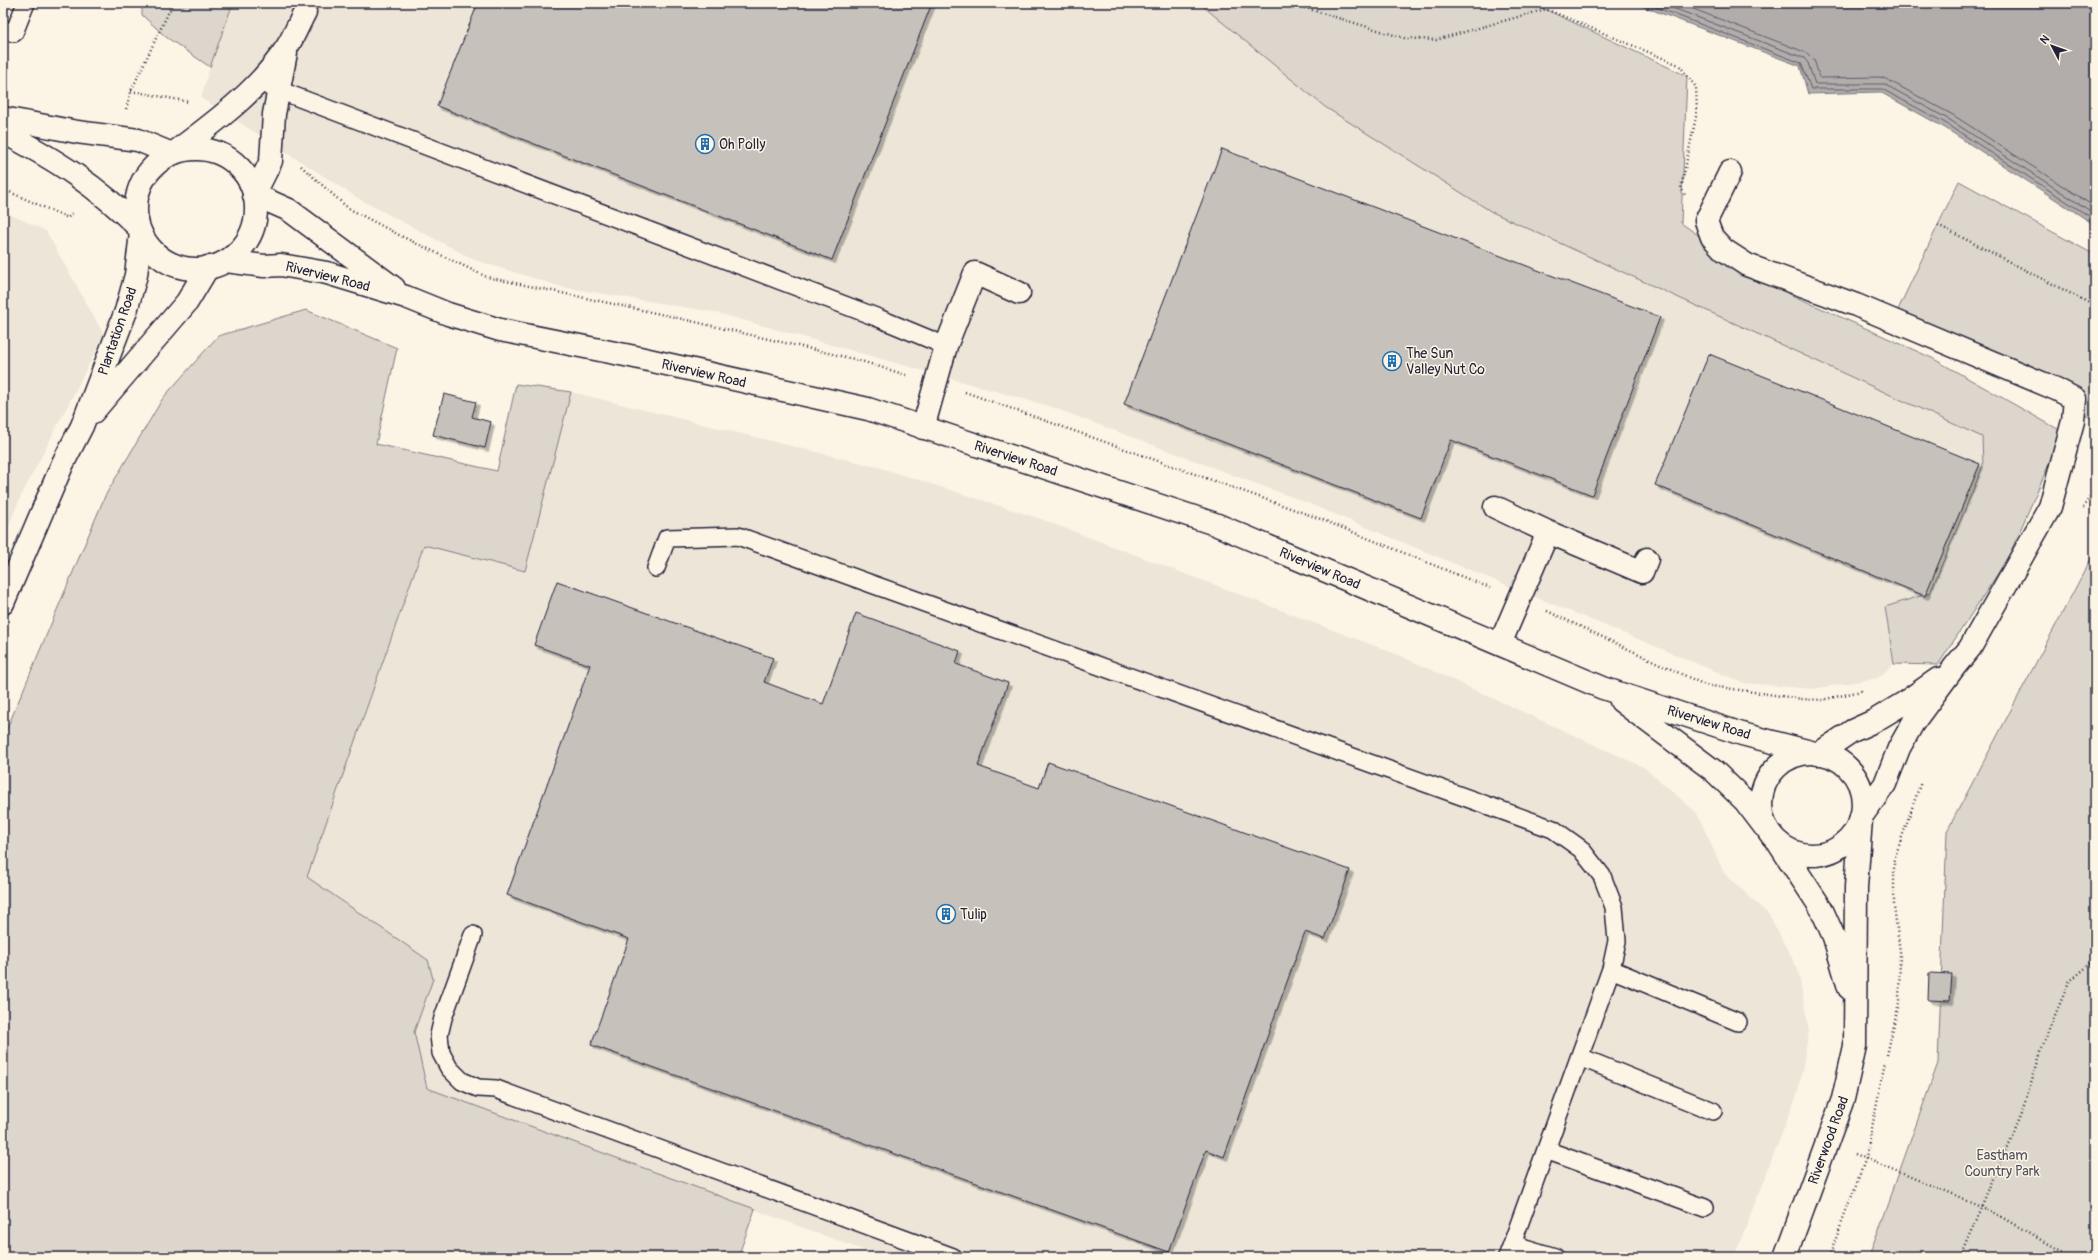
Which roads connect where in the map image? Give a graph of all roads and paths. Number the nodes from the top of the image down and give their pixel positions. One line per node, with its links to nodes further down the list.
1 (26, 3): 5 (lane)
2 (173, 3): 7 (path)
3 (1289, 3): 17 (path)
4 (305, 12): 6 (street)
5 (3, 30)
6 (268, 86): 12 (street); 16 (street); 25 (lane)
7 (132, 91): 8 (path); 9 (path)
8 (128, 102)
9 (194, 102)
10 (3, 118): 12 (street)
11 (3, 132): 20 (street)
12 (173, 153): 16 (street); 20 (street)
13 (299, 164): 26 (path)
14 (1730, 172): 17 (street)
15 (3, 190): 18 (path)
16 (255, 195): 21 (street); 23 (street, Riverview Road)
17 (1710, 211): 38 (street)
18 (68, 218)
19 (1938, 225): 24 (path)
20 (140, 230): 21 (street); 28 (street, Plantation Road)
21 (217, 264): 23 (street, Riverview Road); 28 (street, Plantation Road)
22 (1019, 293): 25 (street)
23 (406, 297): 29 (street, Riverview Road)
24 (2095, 306)
25 (946, 346): 29 (street)
26 (889, 370)
27 (983, 397): 34 (path)
28 (82, 426): 35 (street, Plantation Road)
29 (923, 428): 37 (street, Riverview Road)
30 (1495, 507): 31 (street)
31 (1548, 532): 32 (street); 37 (street)
32 (1647, 559)
33 (656, 568): 46 (lane)
34 (1467, 578)
35 (3, 603)
36 (1569, 621): 40 (path)
37 (1500, 644): 39 (street, Riverview Road)
38 (1955, 666): 41 (street); 42 (street)
39 (1603, 688): 41 (street, Riverview Road); 43 (street, Riverview Road)
40 (1861, 690)
41 (1817, 753): 42 (street); 43 (street)
42 (1861, 818): 43 (street); 47 (street, Riverwood Road)
43 (1772, 836): 47 (street, Riverwood Road)
44 (472, 935): 56 (lane)
45 (2095, 960): 53 (path)
46 (1611, 969): 48 (lane); 49 (lane)
47 (1856, 1019): 51 (street, Riverwood Road)
48 (1738, 1022)
49 (1580, 1057): 50 (lane); 52 (lane)
50 (1713, 1111)
51 (1827, 1142): 53 (path); 58 (street, Riverwood Road)
52 (1546, 1150): 54 (lane); 55 (lane)
53 (1981, 1206): 59 (path); 60 (path)
54 (1705, 1208)
55 (1509, 1250): 57 (lane)
56 (953, 1257)
57 (1555, 1257)
58 (1785, 1257)
59 (1960, 1257)
60 (2071, 1257)

